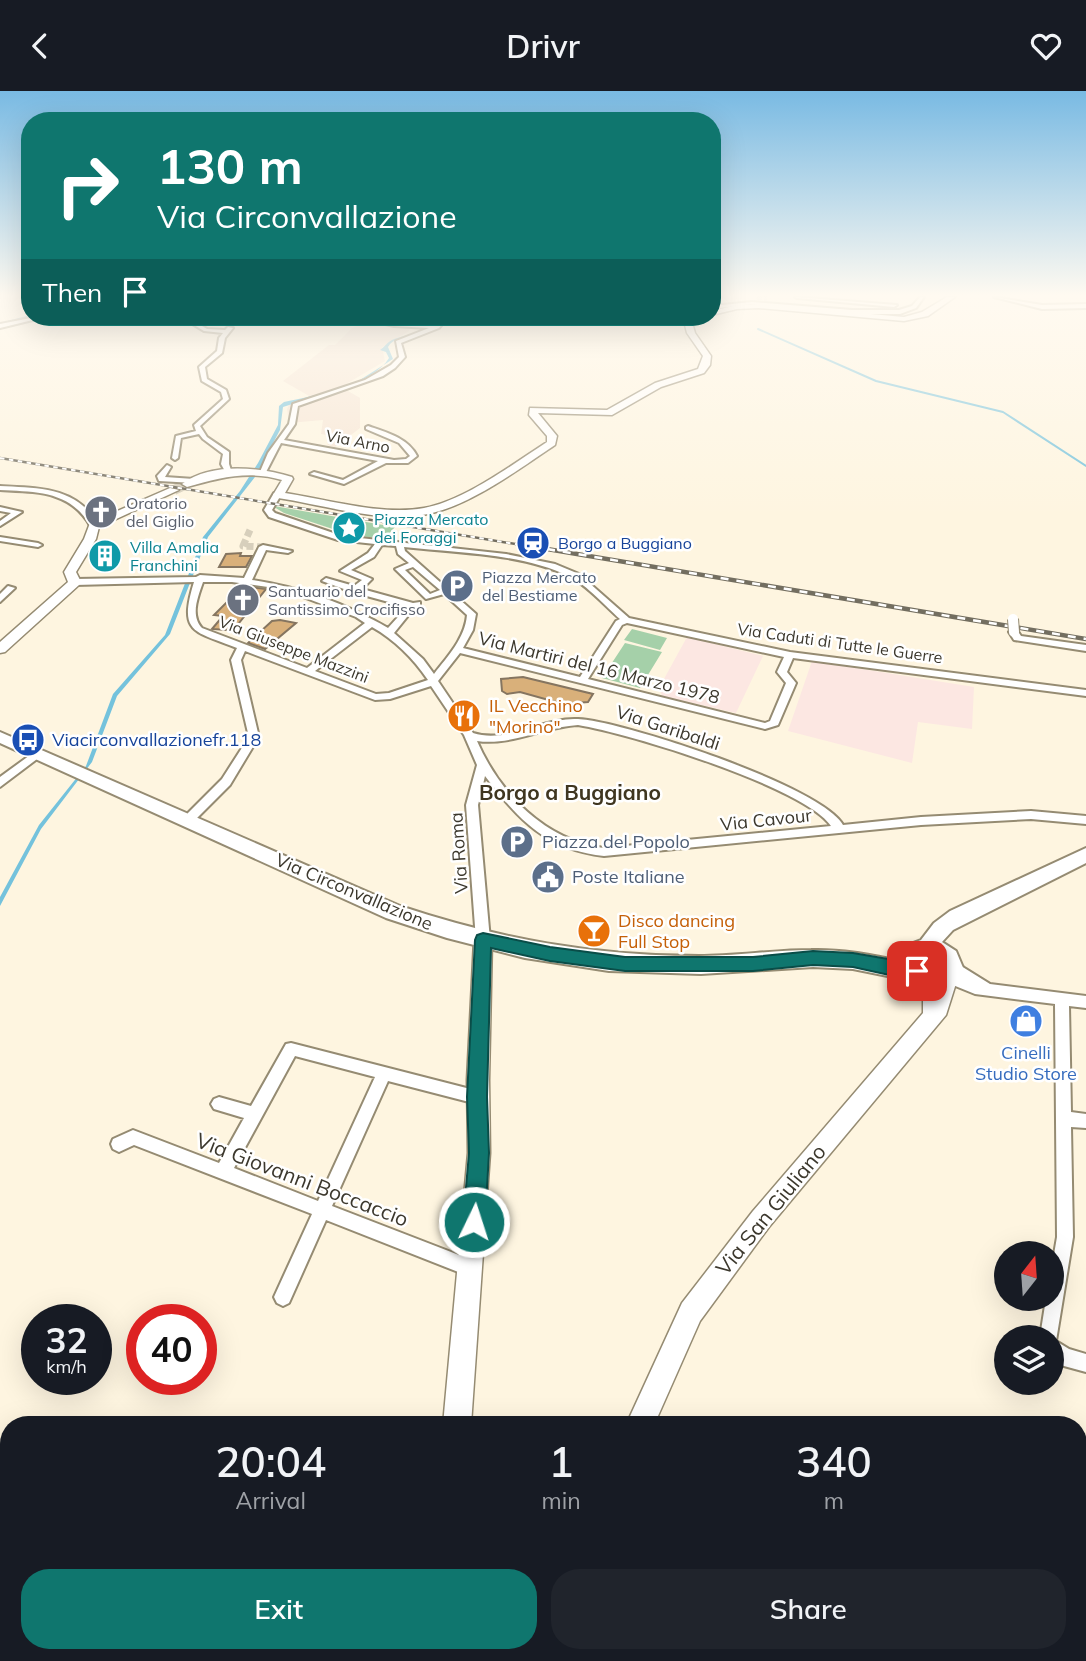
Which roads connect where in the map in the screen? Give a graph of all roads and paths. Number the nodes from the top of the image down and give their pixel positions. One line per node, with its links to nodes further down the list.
1 (203, 370): 5 (street)
2 (382, 370): 6 (street)
3 (702, 370): 16 (street)
4 (368, 428): 8 (street, Via Arno)
5 (198, 432): 7 (street); 10 (street)
6 (280, 441): 8 (street, Via Arno); 11 (street)
7 (175, 458)
8 (384, 460): 12 (street)
9 (167, 467): 13 (street)
10 (229, 471): 11 (street); 13 (street)
11 (262, 472): 16 (street)
12 (313, 474)
13 (190, 483)
14 (0, 488): 19 (street)
15 (174, 490): 19 (street)
16 (277, 495): 21 (street)
17 (3, 509): 18 (street)
18 (0, 524)
19 (94, 525): 32 (street)
20 (0, 539): 24 (street)
21 (381, 541): 22 (street); 34 (street)
22 (395, 543): 26 (street); 27 (street)
23 (513, 544): 26 (street)
24 (38, 545)
25 (288, 551): 30 (street)
26 (506, 556): 40 (street)
27 (415, 564): 35 (street); 36 (street)
28 (200, 578): 29 (street, Via Cavour); 30 (street, Via Cavour); 43 (street, Via Giuseppe Mazzini)
29 (181, 579): 32 (street)
30 (247, 581): 41 (street, Via Cavour)
31 (326, 581): 34 (street)
32 (75, 582): 45 (street)
33 (11, 588): 37 (street)
34 (355, 590): 38 (street)
35 (446, 591): 36 (street); 46 (street)
36 (429, 597): 38 (street)
37 (0, 599)
38 (414, 606): 42 (street)
39 (1013, 619): 44 (street, bridge)
40 (626, 620): 47 (street, Via Caduti di Tutte le Guerre); 49 (street)
41 (372, 622): 42 (street, Via Cavour); 48 (street)
42 (389, 633): 50 (street, Via Cavour)
43 (243, 646): 48 (street, Via Giuseppe Mazzini); 57 (street)
44 (1086, 648)
45 (0, 649)
46 (456, 649): 49 (street, Via Martiri del 16 Marzo 1978); 50 (street)
47 (790, 655): 49 (street, Via Martiri del 16 Marzo 1978); 51 (street, Via Caduti di Tutte le Guerre)
48 (310, 670): 50 (street, Via Giuseppe Mazzini)
49 (582, 681)
50 (433, 682): 52 (street, Via Cavour)
51 (1086, 693)
52 (469, 735): 55 (street, Via Cavour); 59 (street, Via Garibaldi)
53 (0, 737): 54 (main road, Via Circonvallazione)
54 (37, 754): 56 (street); 61 (main road, Via Circonvallazione)
55 (482, 765): 59 (street, Via Cavour); 61 (street, Via Roma)
56 (0, 783)
57 (192, 816)
58 (1086, 820): 59 (street, Via Cavour)
59 (835, 830)
60 (1086, 855): 63 (main road)
61 (483, 940): 62 (main road, Via Circonvallazione); 69 (street)
62 (813, 958): 63 (main road, Via Circonvallazione); 64 (main road, Via Circonvallazione)
63 (938, 960): 64 (main road); 65 (street); 67 (street, Via San Giuliano)
64 (923, 976): 67 (street)
65 (1062, 999): 66 (street); 72 (street)
66 (1086, 1002)
67 (933, 1015): 83 (street, Via San Giuliano)
68 (384, 1073): 69 (street); 71 (street); 76 (street)
69 (477, 1097): 77 (street)
70 (219, 1104): 71 (street)
71 (255, 1114): 75 (street)
72 (1064, 1119): 73 (street); 79 (street)
73 (1086, 1121)
74 (119, 1144): 75 (street, Via Giovanni Boccaccio)
75 (223, 1172): 76 (street, Via Giovanni Boccaccio)
76 (322, 1210): 77 (street, Via Giovanni Boccaccio); 78 (street)
77 (471, 1268): 82 (street)
78 (283, 1297)
79 (1051, 1325)
80 (1064, 1357): 81 (street)
81 (1086, 1363)
82 (458, 1416)
83 (644, 1416)

